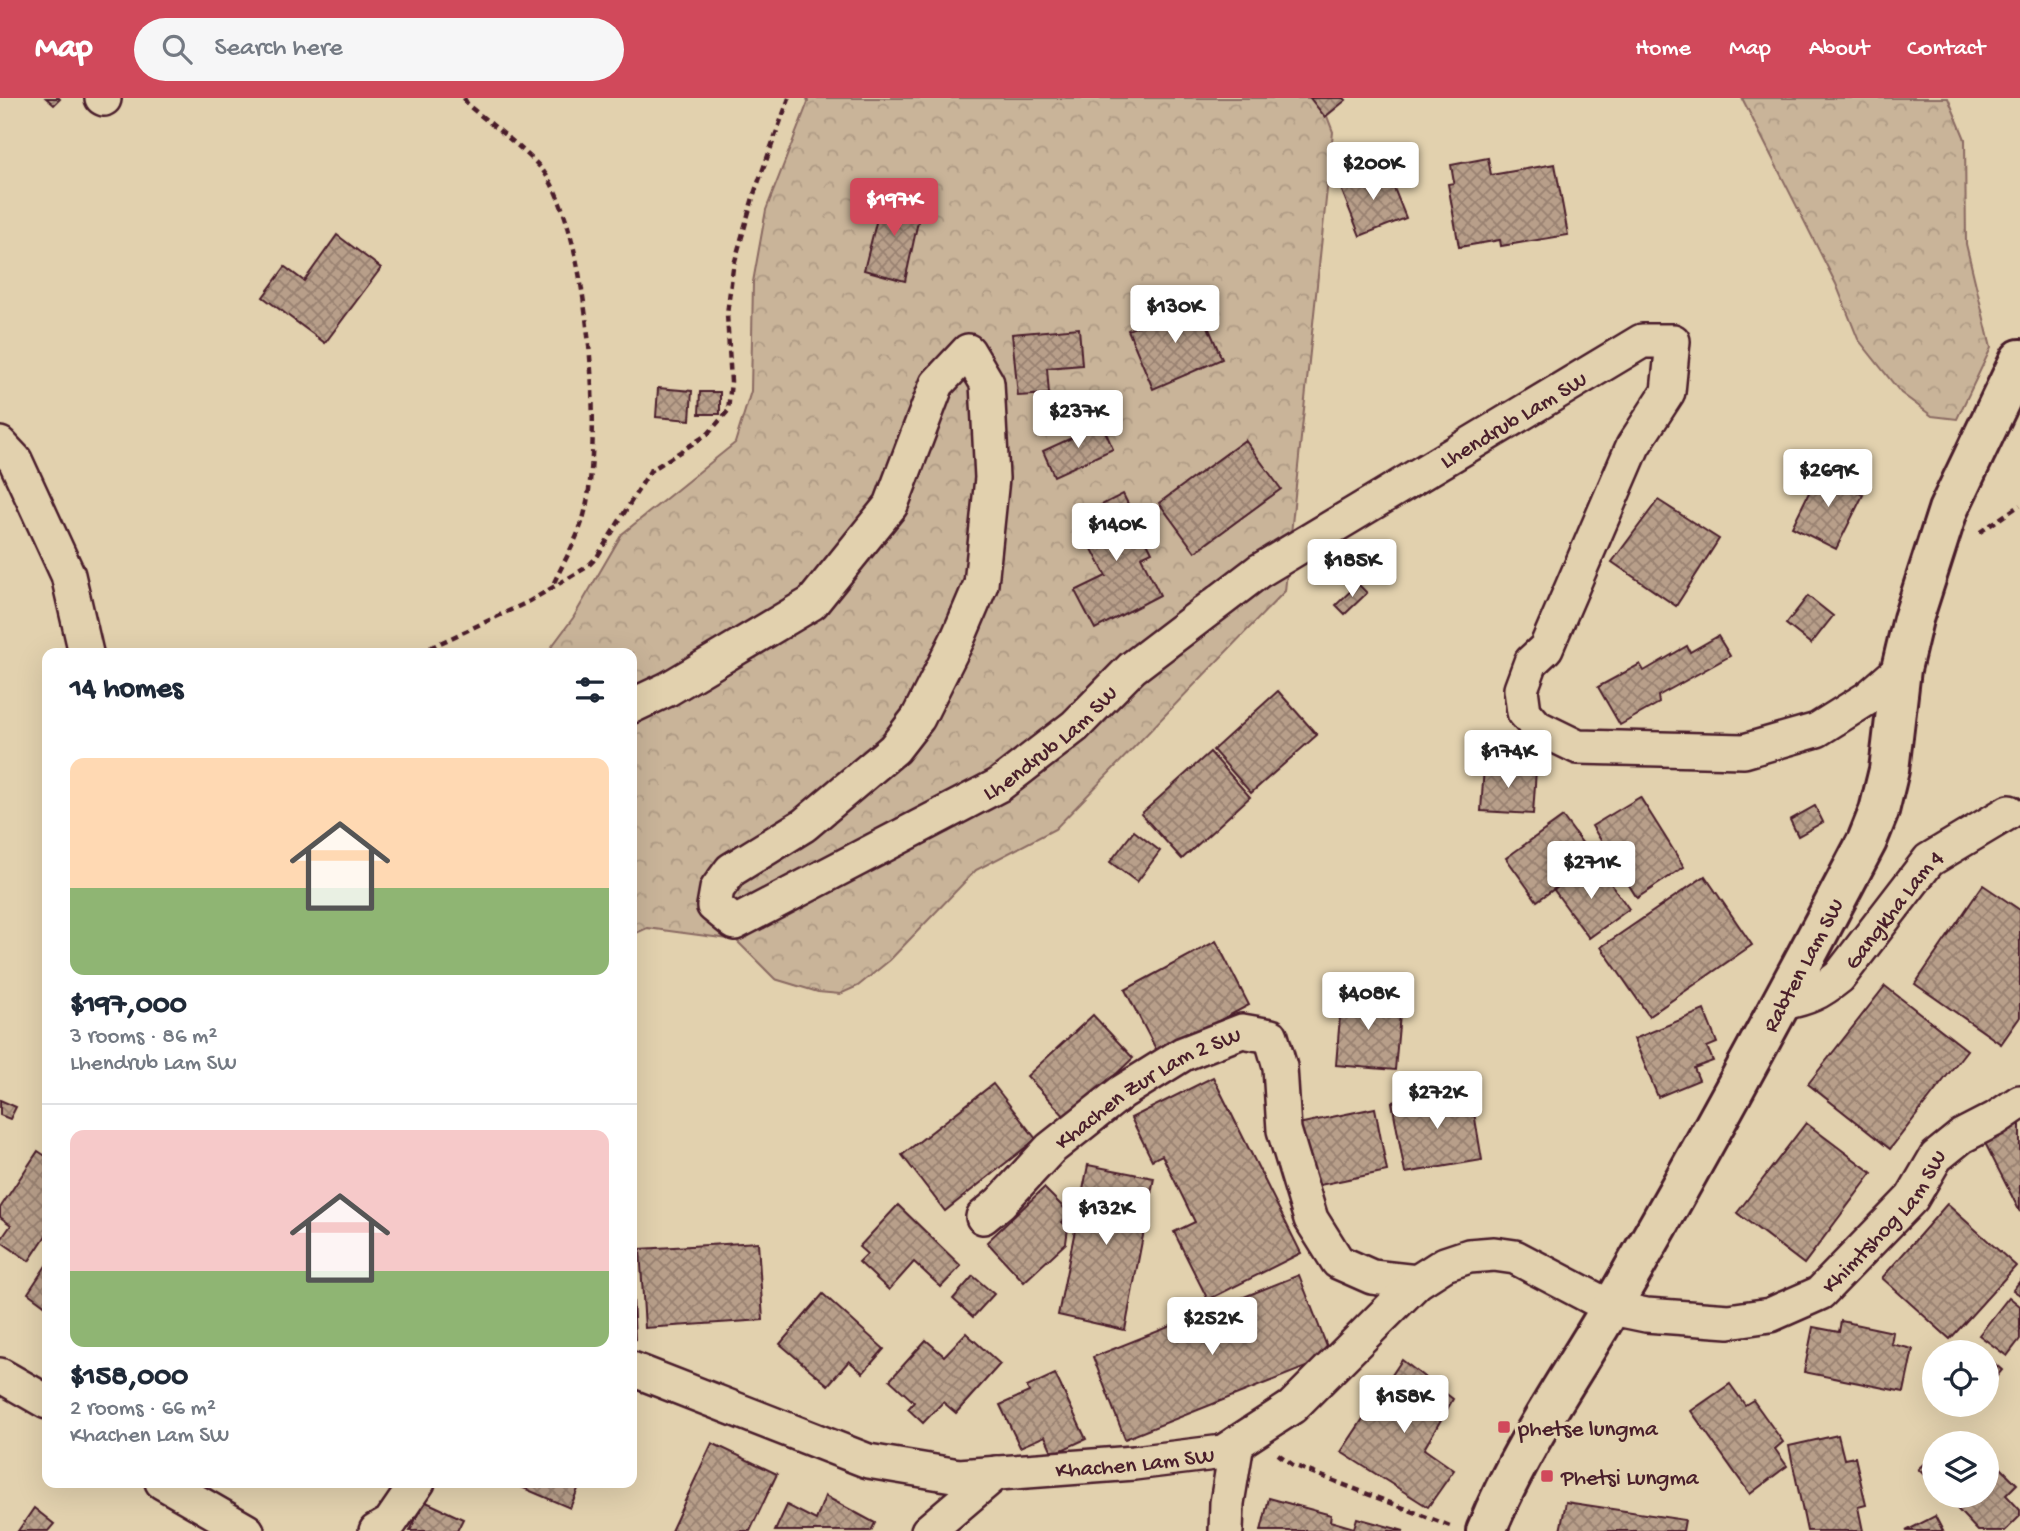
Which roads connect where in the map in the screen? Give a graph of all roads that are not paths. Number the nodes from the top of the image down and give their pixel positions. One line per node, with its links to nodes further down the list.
1 (2020, 359): 4 (main road, Rabten Lam SW)
2 (0, 444): 3 (street)
3 (85, 648)
4 (1902, 669): 5 (street, Lhendrub Lam SW); 7 (main road, Rabten Lam SW)
5 (637, 704)
6 (2009, 812): 7 (street, Gangkha Lam 4)
7 (1783, 1003): 11 (main road, Rabten Lam SW)
8 (2020, 1102): 11 (street, Khimtshog Lam SW)
9 (983, 1217): 10 (street, Khachen Zur Lam 2 SW)
10 (1418, 1282): 11 (street, Khachen Lam SW); 15 (street, Khachen Lam SW)
11 (1612, 1308): 24 (main road, Rabten Lam SW)
12 (637, 1371): 16 (street, Khachen Lam SW)
13 (0, 1375): 14 (street)
14 (42, 1399)
15 (1237, 1443): 16 (street, Khachen Lam SW); 22 (street); 23 (street)
16 (996, 1473): 21 (street)
17 (172, 1488): 19 (street)
18 (414, 1488): 20 (street)
19 (247, 1531)
20 (376, 1531)
21 (928, 1531)
22 (1213, 1531)
23 (1226, 1531)
24 (1486, 1531)

